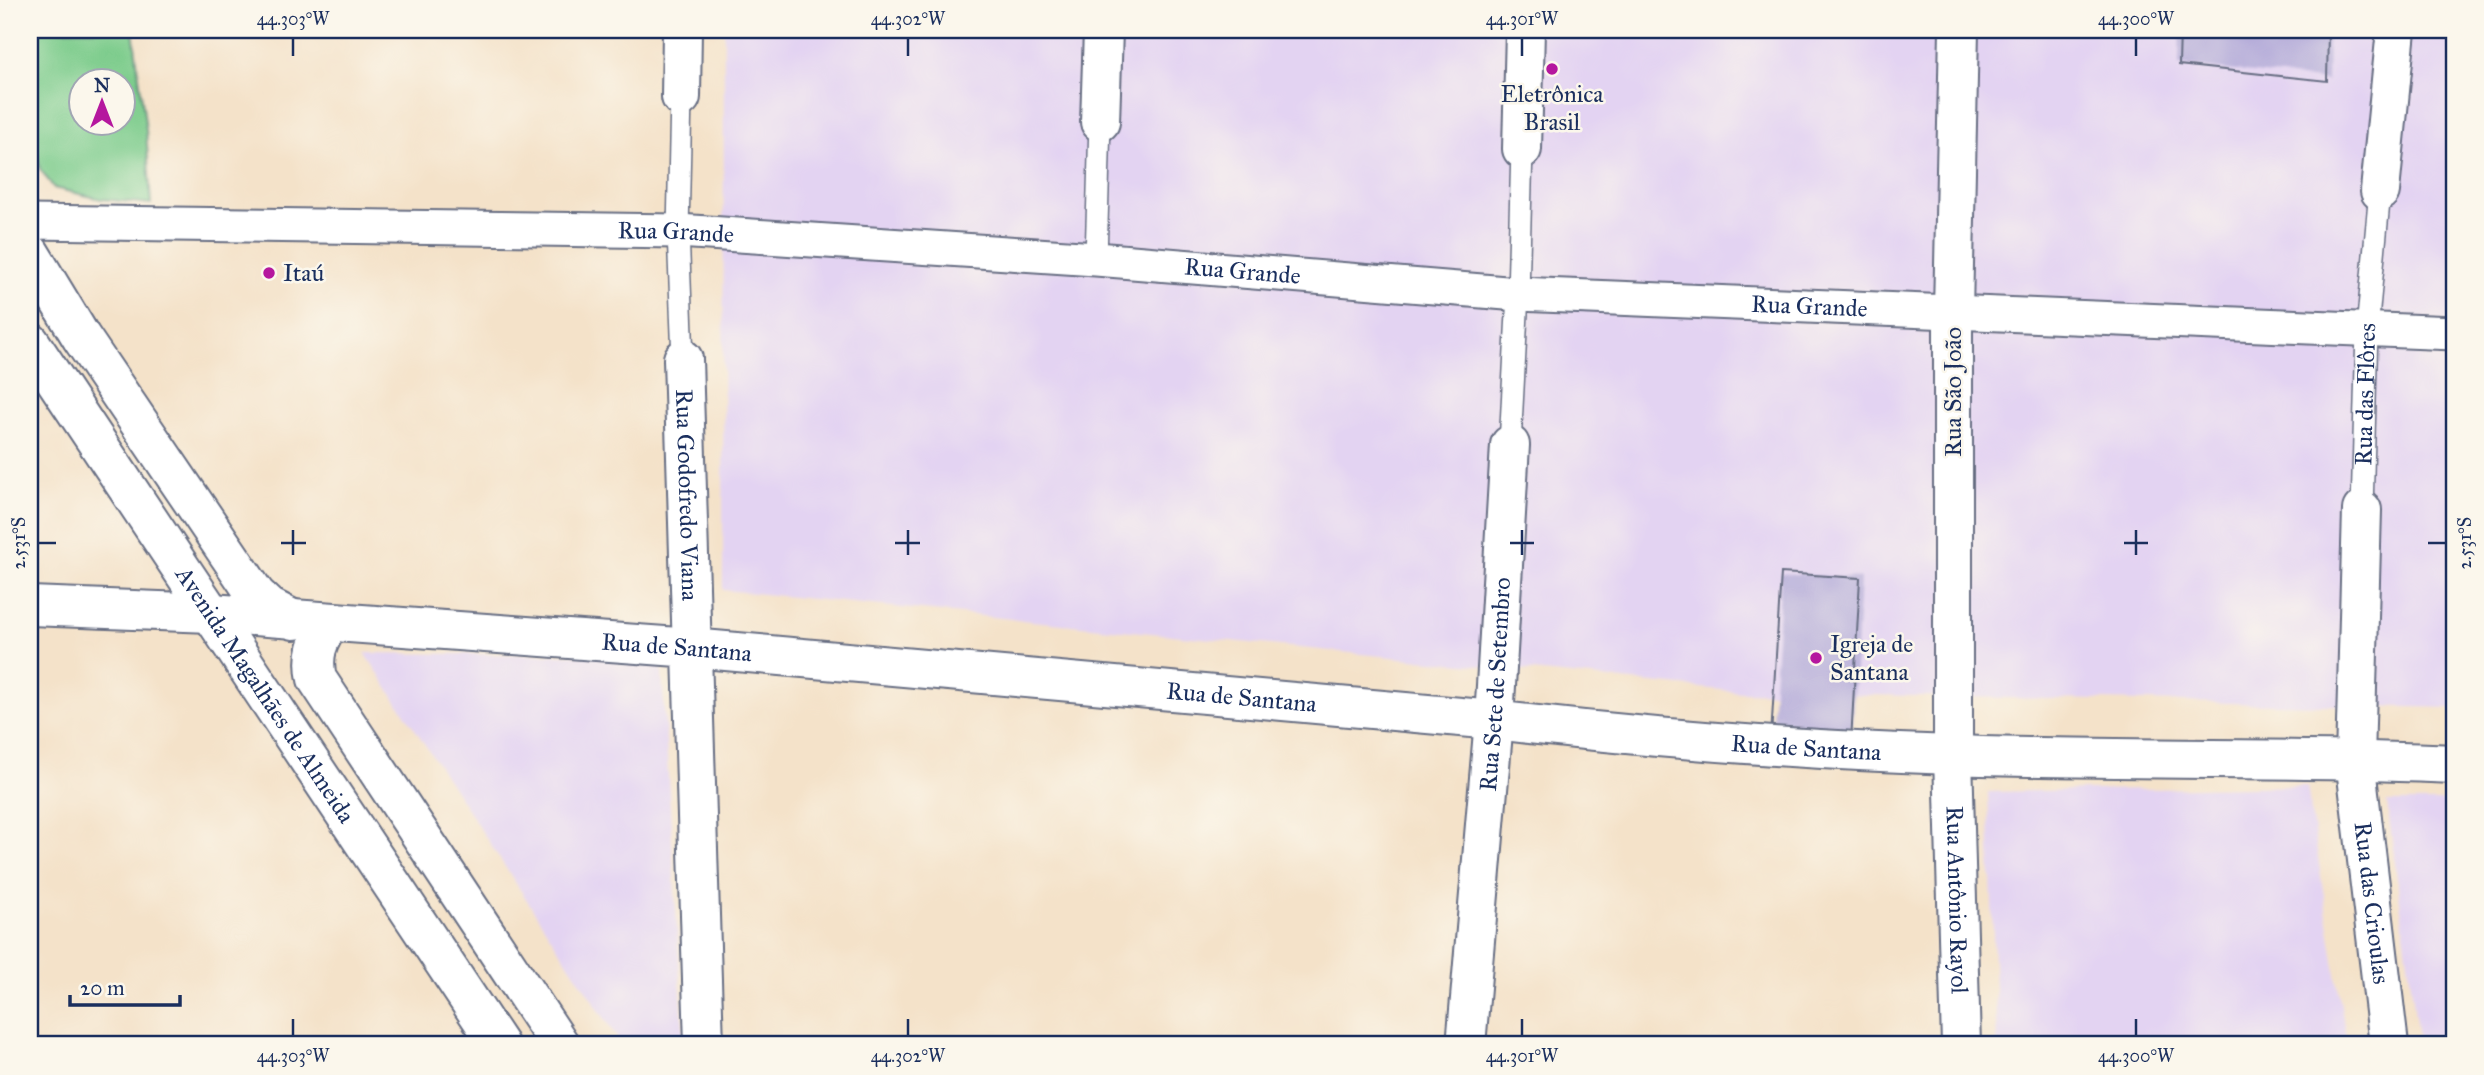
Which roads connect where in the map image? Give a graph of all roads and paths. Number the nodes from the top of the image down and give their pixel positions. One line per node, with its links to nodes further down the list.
1 (682, 30): 6 (street, Rua Godofredo Viana)
2 (1103, 30): 7 (street)
3 (1525, 30): 8 (street, Rua Sete de Setembro)
4 (1959, 30): 15 (street, Rua São João)
5 (2396, 30): 9 (street, Rua das Flôres)
6 (681, 97): 11 (lane, Rua Godofredo Viana)
7 (1100, 122): 13 (lane)
8 (1522, 149): 14 (lane, Rua Sete de Setembro)
9 (2380, 191): 16 (lane, Rua das Flôres)
10 (30, 222): 11 (street, Rua Grande)
11 (678, 231): 13 (street, Rua Grande); 19 (lane, Rua Godofredo Viana)
12 (30, 253): 24 (street, Avenida Magalhães de Almeida)
13 (1096, 259): 14 (street, Rua Grande)
14 (1518, 294): 15 (street, Rua Grande); 20 (lane, Rua Sete de Setembro)
15 (1953, 312): 16 (street, Rua Grande); 27 (street, Rua São João)
16 (2367, 330): 17 (street, Rua Grande); 21 (lane, Rua das Flôres)
17 (2454, 333)
18 (30, 342): 23 (street, Avenida Magalhães de Almeida)
19 (683, 359): 25 (street, Rua Godofredo Viana)
20 (1510, 445): 26 (street, Rua Sete de Setembro)
21 (2362, 510): 28 (street, Rua das Flôres)
22 (30, 606): 23 (street, Rua de Santana)
23 (211, 613): 24 (street, Rua de Santana); 32 (street, Avenida Magalhães de Almeida)
24 (312, 621): 25 (street, Rua de Santana); 33 (street, Avenida Magalhães de Almeida)
25 (692, 648): 26 (street, Rua de Santana); 34 (street, Rua Godofredo Viana)
26 (1494, 720): 27 (street, Rua de Santana); 35 (street, Rua Sete de Setembro)
27 (1953, 755): 28 (street, Rua de Santana); 36 (street, Rua Antônio Rayol)
28 (2356, 759): 29 (street, Rua de Santana); 37 (street, Rua das Crioulas)
29 (2454, 764)
30 (175, 1038): 31 (path)
31 (175, 1045)
32 (499, 1045)
33 (560, 1045)
34 (704, 1045)
35 (1466, 1045)
36 (1961, 1045)
37 (2389, 1045)

